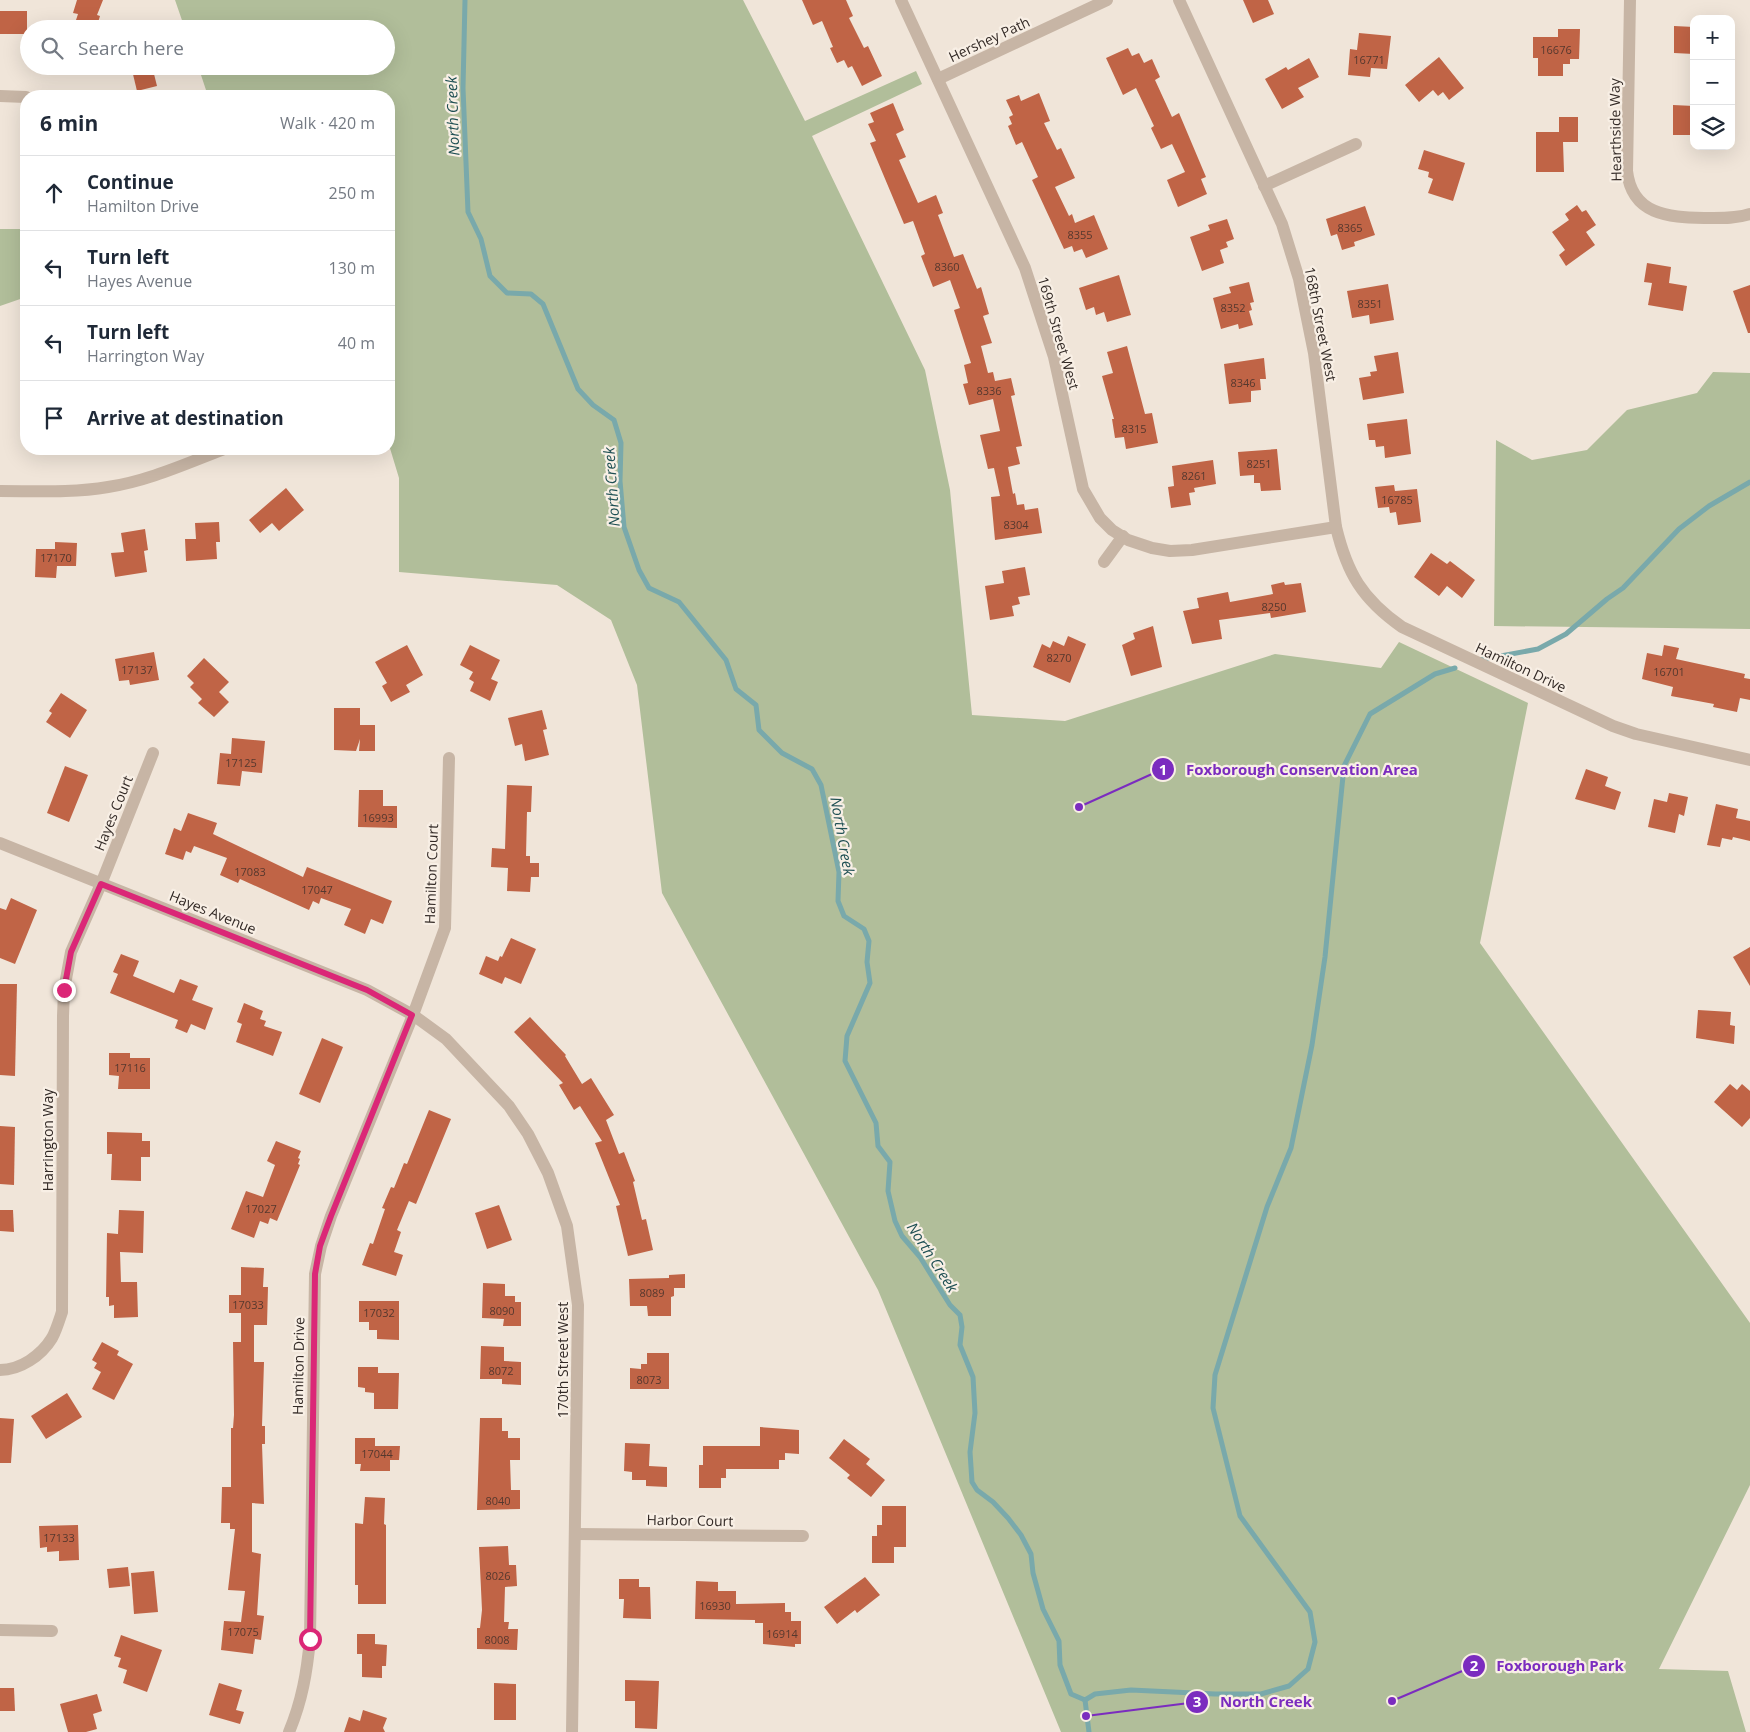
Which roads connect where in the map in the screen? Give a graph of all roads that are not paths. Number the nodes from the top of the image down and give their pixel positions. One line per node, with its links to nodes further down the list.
1 (901, 0): 5 (street, 169th Street West)
2 (1107, 0): 5 (street, Hershey Path)
3 (1180, 0): 9 (street, 168th Street West)
4 (1630, 0): 10 (street, Hearthside Way)
5 (938, 79): 14 (street, 169th Street West)
6 (0, 96): 7 (street)
7 (20, 97)
8 (1356, 144): 9 (street)
9 (1264, 186): 13 (street, 168th Street West)
10 (1750, 214)
11 (209, 455): 12 (street)
12 (0, 491)
13 (1336, 527): 14 (street, 169th Street West); 18 (street, Hamilton Drive)
14 (1122, 536): 15 (street)
15 (1104, 562)
16 (153, 753): 20 (street, Hayes Court)
17 (449, 758): 21 (street, Hamilton Court)
18 (1750, 760)
19 (0, 844): 20 (street, Hayes Avenue)
20 (101, 884): 21 (street, Hayes Avenue); 22 (street, Harrington Way)
21 (412, 1015): 23 (street, 170th Street West); 27 (street, Hamilton Drive)
22 (0, 1370)
23 (576, 1534): 24 (street, Harbor Court); 28 (street, 170th Street West)
24 (803, 1536)
25 (0, 1630): 26 (street)
26 (52, 1631)
27 (289, 1732)
28 (572, 1732)

